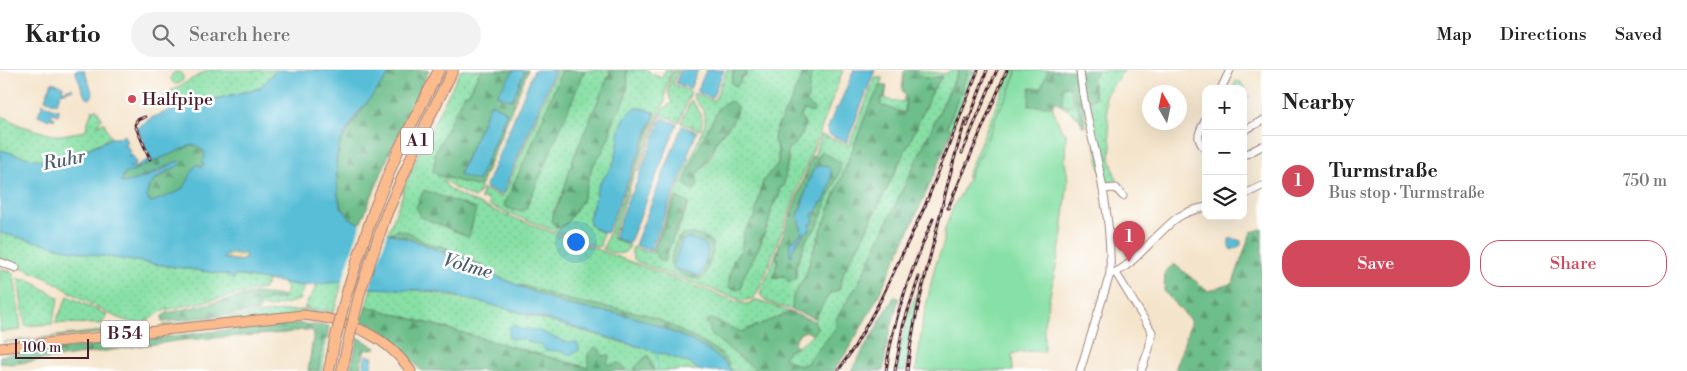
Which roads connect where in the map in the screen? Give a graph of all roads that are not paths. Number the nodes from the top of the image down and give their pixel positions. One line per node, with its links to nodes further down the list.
1 (439, 70): 21 (highway, A 1, bridge)
2 (453, 70): 22 (highway, A 1, bridge)
3 (1080, 70): 13 (street)
4 (1230, 70): 5 (street)
5 (1223, 85)
6 (1262, 121): 8 (street)
7 (1202, 128): 9 (street)
8 (1245, 130)
9 (1202, 146)
10 (1262, 146): 11 (street)
11 (1247, 154)
12 (1262, 186): 14 (street)
13 (1103, 189): 15 (street); 19 (street)
14 (1247, 193)
15 (1123, 196)
16 (1202, 208): 19 (street)
17 (0, 262): 18 (street)
18 (16, 268)
19 (1113, 274): 24 (street); 25 (street)
20 (0, 348): 23 (main road, B 54)
21 (329, 371)
22 (342, 371)
23 (411, 371)
24 (1080, 371)
25 (1141, 371)

